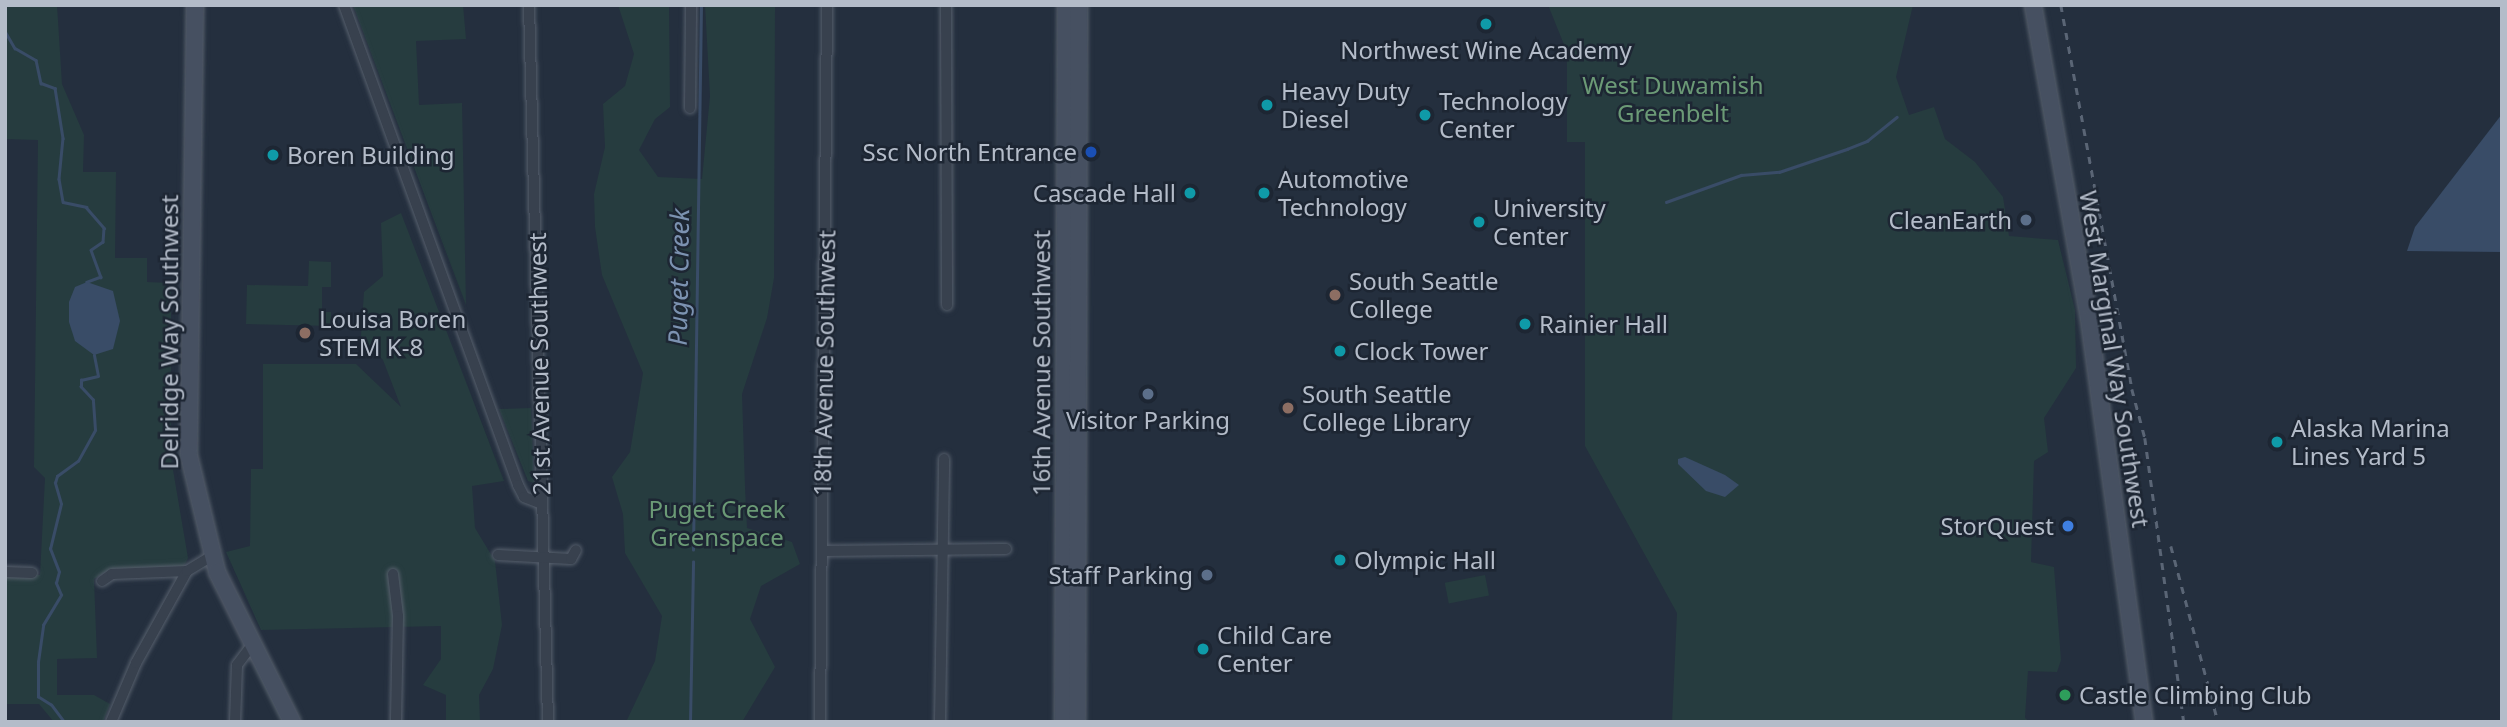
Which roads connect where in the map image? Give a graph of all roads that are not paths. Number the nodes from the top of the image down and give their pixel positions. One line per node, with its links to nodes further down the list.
1 (195, 5): 19 (main road, Delridge Way Southwest)
2 (344, 5): 13 (street)
3 (529, 5): 13 (street, 21st Avenue Southwest)
4 (691, 5): 10 (street)
5 (827, 5): 17 (street, 18th Avenue Southwest)
6 (946, 5): 11 (street)
7 (1066, 5): 34 (main road, 16th Avenue Southwest)
8 (1079, 5): 35 (main road, 16th Avenue Southwest)
9 (2033, 5): 36 (main road, West Marginal Way Southwest)
10 (690, 108)
11 (947, 305)
12 (944, 459): 14 (street)
13 (542, 505): 20 (street, 21st Avenue Southwest)
14 (943, 549): 15 (street); 17 (street); 33 (street)
15 (1006, 549)
16 (576, 550): 20 (street)
17 (822, 551): 32 (street, 18th Avenue Southwest)
18 (498, 555): 20 (street)
19 (212, 556): 21 (street); 26 (main road, Delridge Way Southwest)
20 (544, 559): 31 (street, 21st Avenue Southwest)
21 (187, 571): 25 (street); 27 (street)
22 (5, 572): 23 (street)
23 (32, 573)
24 (393, 574): 30 (street)
25 (102, 581)
26 (252, 645): 28 (street); 29 (main road, Delridge Way Southwest)
27 (111, 722)
28 (235, 722)
29 (292, 722)
30 (396, 722)
31 (548, 722)
32 (821, 722)
33 (940, 722)
34 (1063, 722)
35 (1077, 722)
36 (2144, 722)

